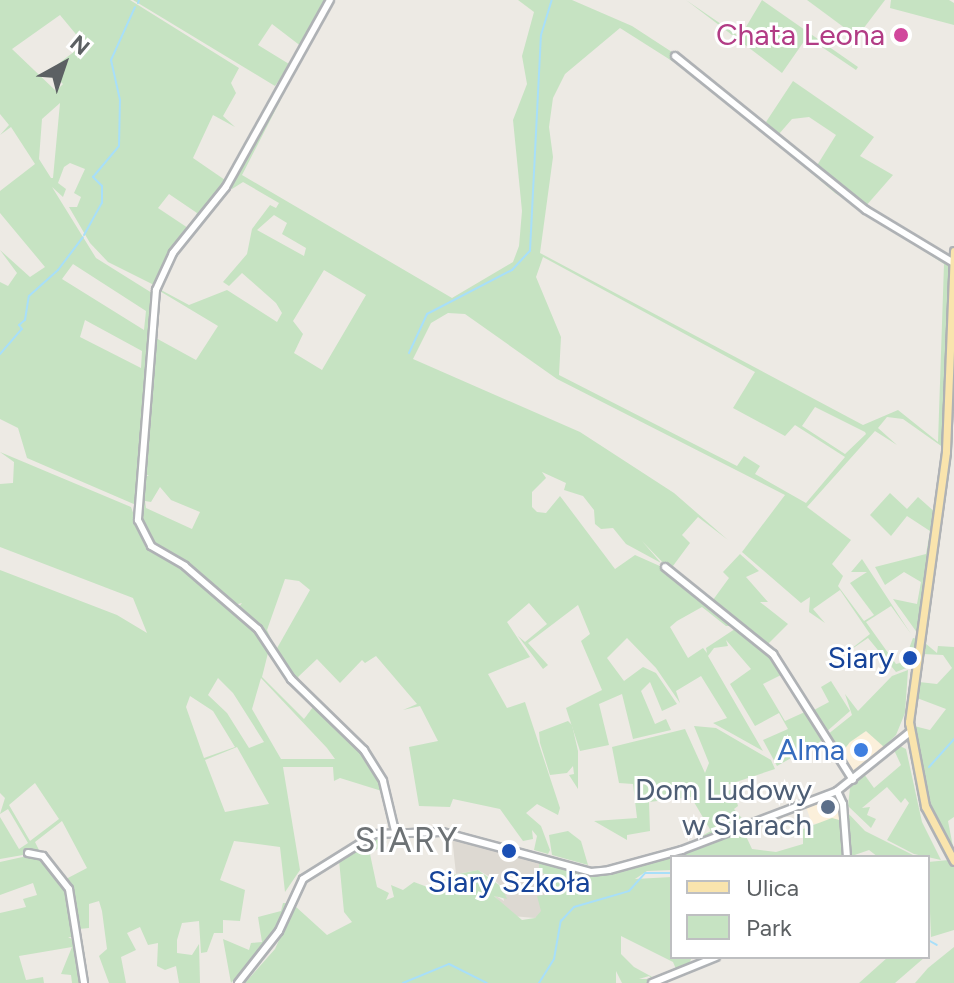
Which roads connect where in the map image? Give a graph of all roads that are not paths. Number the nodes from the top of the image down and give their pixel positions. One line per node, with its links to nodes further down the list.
1 (330, 0): 9 (street)
2 (675, 56): 4 (street)
3 (954, 251): 4 (main road)
4 (954, 263): 6 (main road)
5 (665, 567): 7 (street)
6 (909, 733): 7 (street); 12 (main road)
7 (853, 780): 8 (street)
8 (837, 791): 9 (street); 11 (street)
9 (395, 831): 15 (street)
10 (28, 853): 14 (street)
11 (847, 855)
12 (954, 861)
13 (711, 959): 16 (street)
14 (84, 983)
15 (238, 983)
16 (652, 983)

